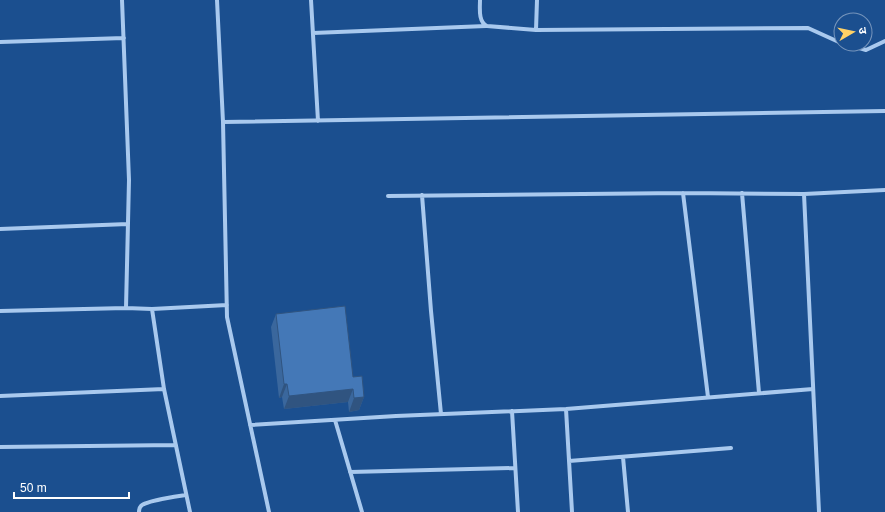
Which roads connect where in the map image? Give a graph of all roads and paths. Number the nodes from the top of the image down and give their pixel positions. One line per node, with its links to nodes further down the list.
1 (122, 0): 9 (street)
2 (217, 0): 16 (street)
3 (311, 0): 8 (street)
4 (480, 0): 6 (street)
5 (537, 0): 7 (street)
6 (487, 26): 7 (street); 8 (street)
7 (536, 30): 10 (street)
8 (313, 33): 15 (street)
9 (124, 38): 12 (street); 23 (street)
10 (833, 39)
11 (885, 41): 13 (street)
12 (0, 42)
13 (873, 47)
14 (885, 111): 15 (street)
15 (318, 121): 16 (street)
16 (223, 122): 25 (street)
17 (885, 190): 20 (street)
18 (683, 193): 19 (street); 21 (street); 33 (street)
19 (742, 193): 20 (street); 31 (street)
20 (804, 194): 30 (street)
21 (422, 195): 22 (street); 36 (street)
22 (388, 196)
23 (128, 224): 24 (street); 26 (street)
24 (0, 229)
25 (227, 304): 27 (street); 38 (street)
26 (126, 308): 27 (street); 28 (street)
27 (152, 309): 29 (street)
28 (0, 311)
29 (164, 389): 32 (street); 39 (street)
30 (813, 389): 31 (street); 54 (street)
31 (759, 393): 33 (street)
32 (0, 396)
33 (708, 398): 34 (street)
34 (566, 409): 35 (street); 43 (street)
35 (512, 411): 36 (street); 44 (street)
36 (441, 414): 37 (street)
37 (335, 420): 38 (street); 45 (street)
38 (250, 425): 49 (street)
39 (176, 446): 40 (street); 46 (street)
40 (0, 447)
41 (730, 448): 42 (street)
42 (623, 457): 43 (street); 53 (street)
43 (569, 461): 52 (street)
44 (515, 468): 45 (street); 51 (street)
45 (350, 472): 50 (street)
46 (186, 495): 47 (street); 48 (street)
47 (139, 512)
48 (190, 512)
49 (269, 512)
50 (362, 512)
51 (518, 512)
52 (572, 512)
53 (628, 512)
54 (819, 512)

